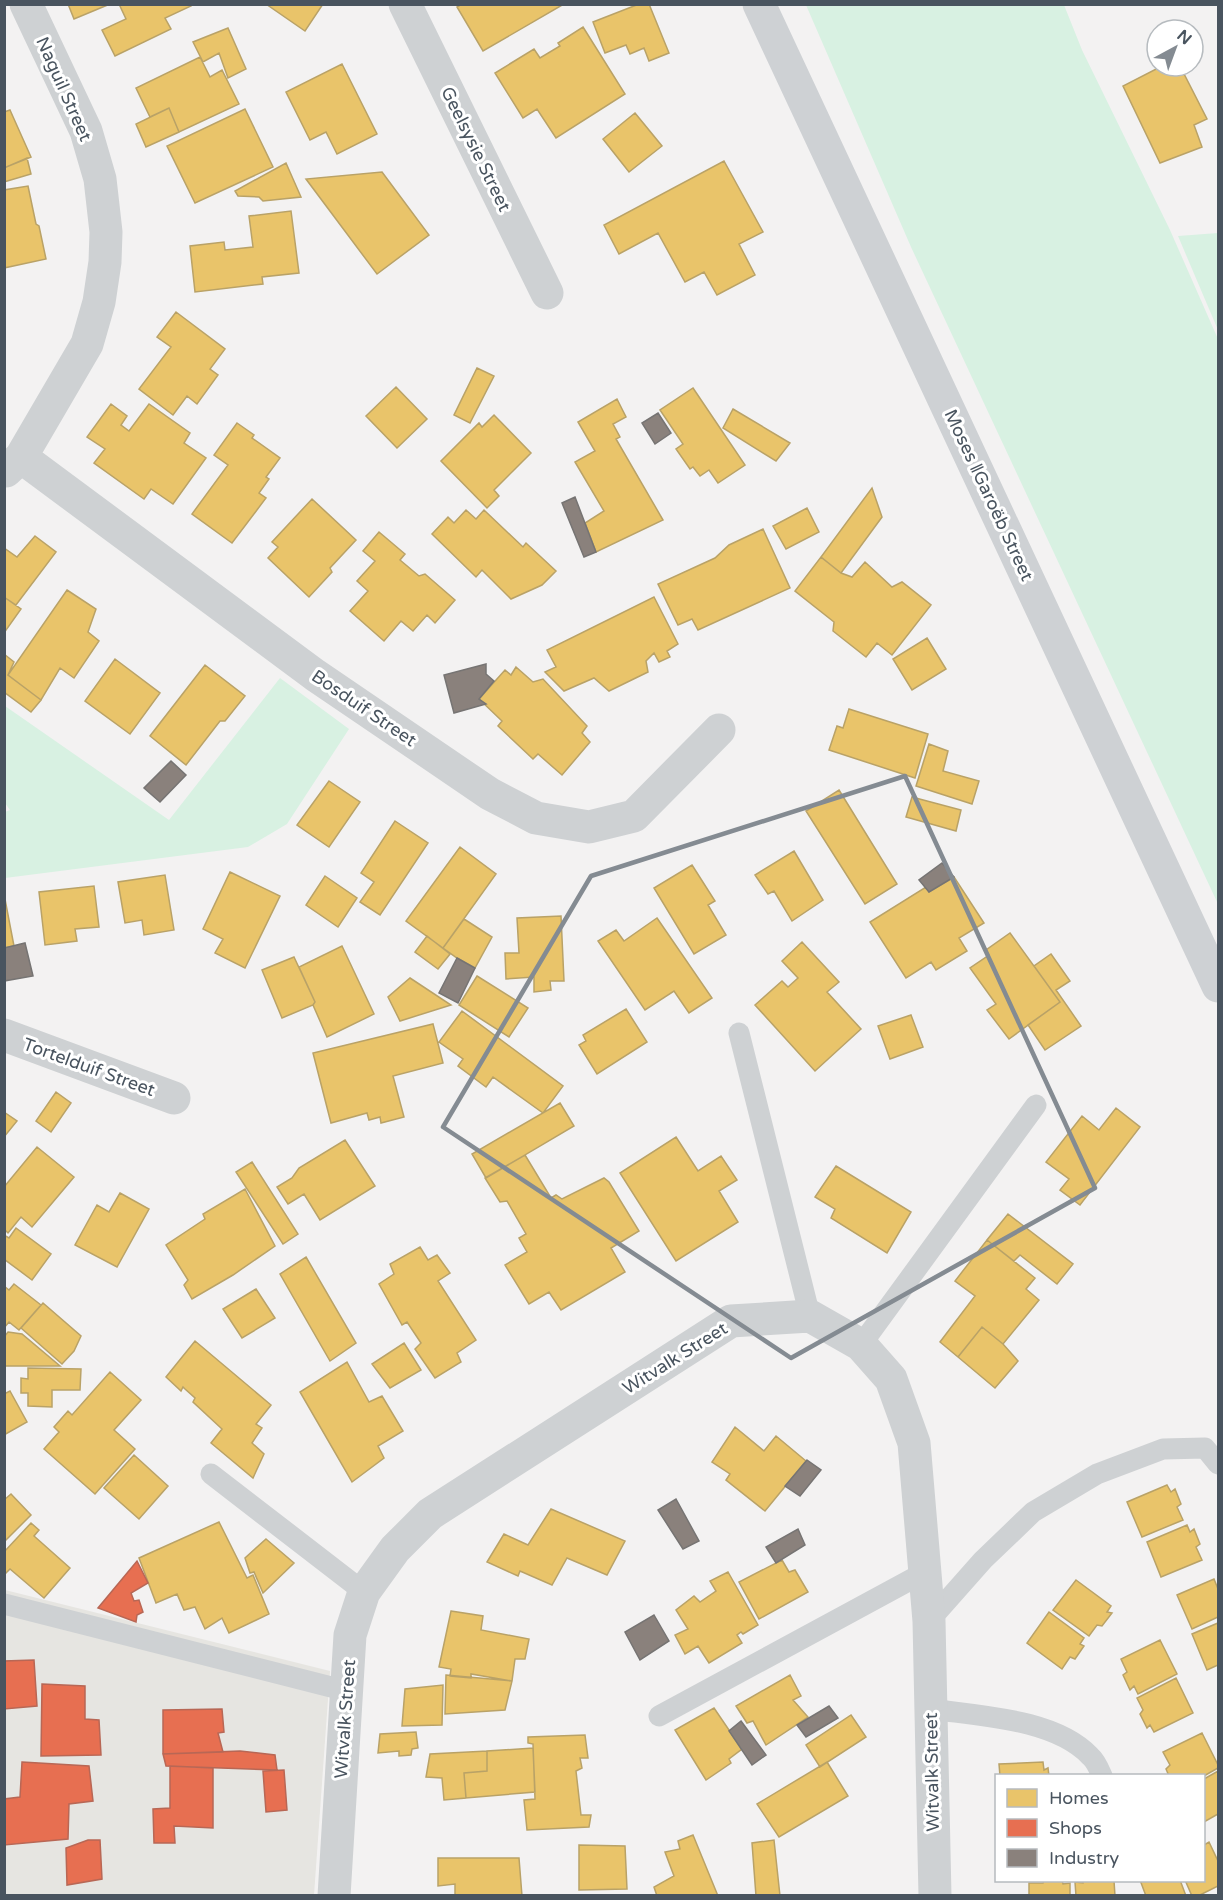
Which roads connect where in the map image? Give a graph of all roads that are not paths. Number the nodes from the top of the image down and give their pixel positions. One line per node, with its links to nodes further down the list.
1 (26, 4): 5 (street, Naguil Street)
2 (405, 4): 4 (street, Geelsysie Street)
3 (759, 4): 7 (main road, Moses ǁGaroëb Street)
4 (547, 293)
5 (13, 464): 6 (street, Bosduif Street)
6 (719, 729)
7 (1218, 986)
8 (739, 1033): 12 (lane)
9 (4, 1035): 10 (street, Tortelduif Street)
10 (174, 1098)
11 (1036, 1105): 13 (lane)
12 (810, 1316): 13 (street, Witvalk Street); 17 (street, Witvalk Street)
13 (861, 1345): 16 (street, Witvalk Street)
14 (1218, 1464): 19 (lane)
15 (211, 1474): 17 (lane)
16 (925, 1572): 19 (street, Witvalk Street); 22 (lane)
17 (364, 1592): 20 (street, Witvalk Street)
18 (4, 1604): 20 (lane)
19 (929, 1621): 21 (street, Witvalk Street)
20 (347, 1691): 25 (street, Witvalk Street)
21 (931, 1709): 23 (lane); 24 (street, Witvalk Street)
22 (659, 1716)
23 (1101, 1774)
24 (928, 1892)
25 (334, 1896)

